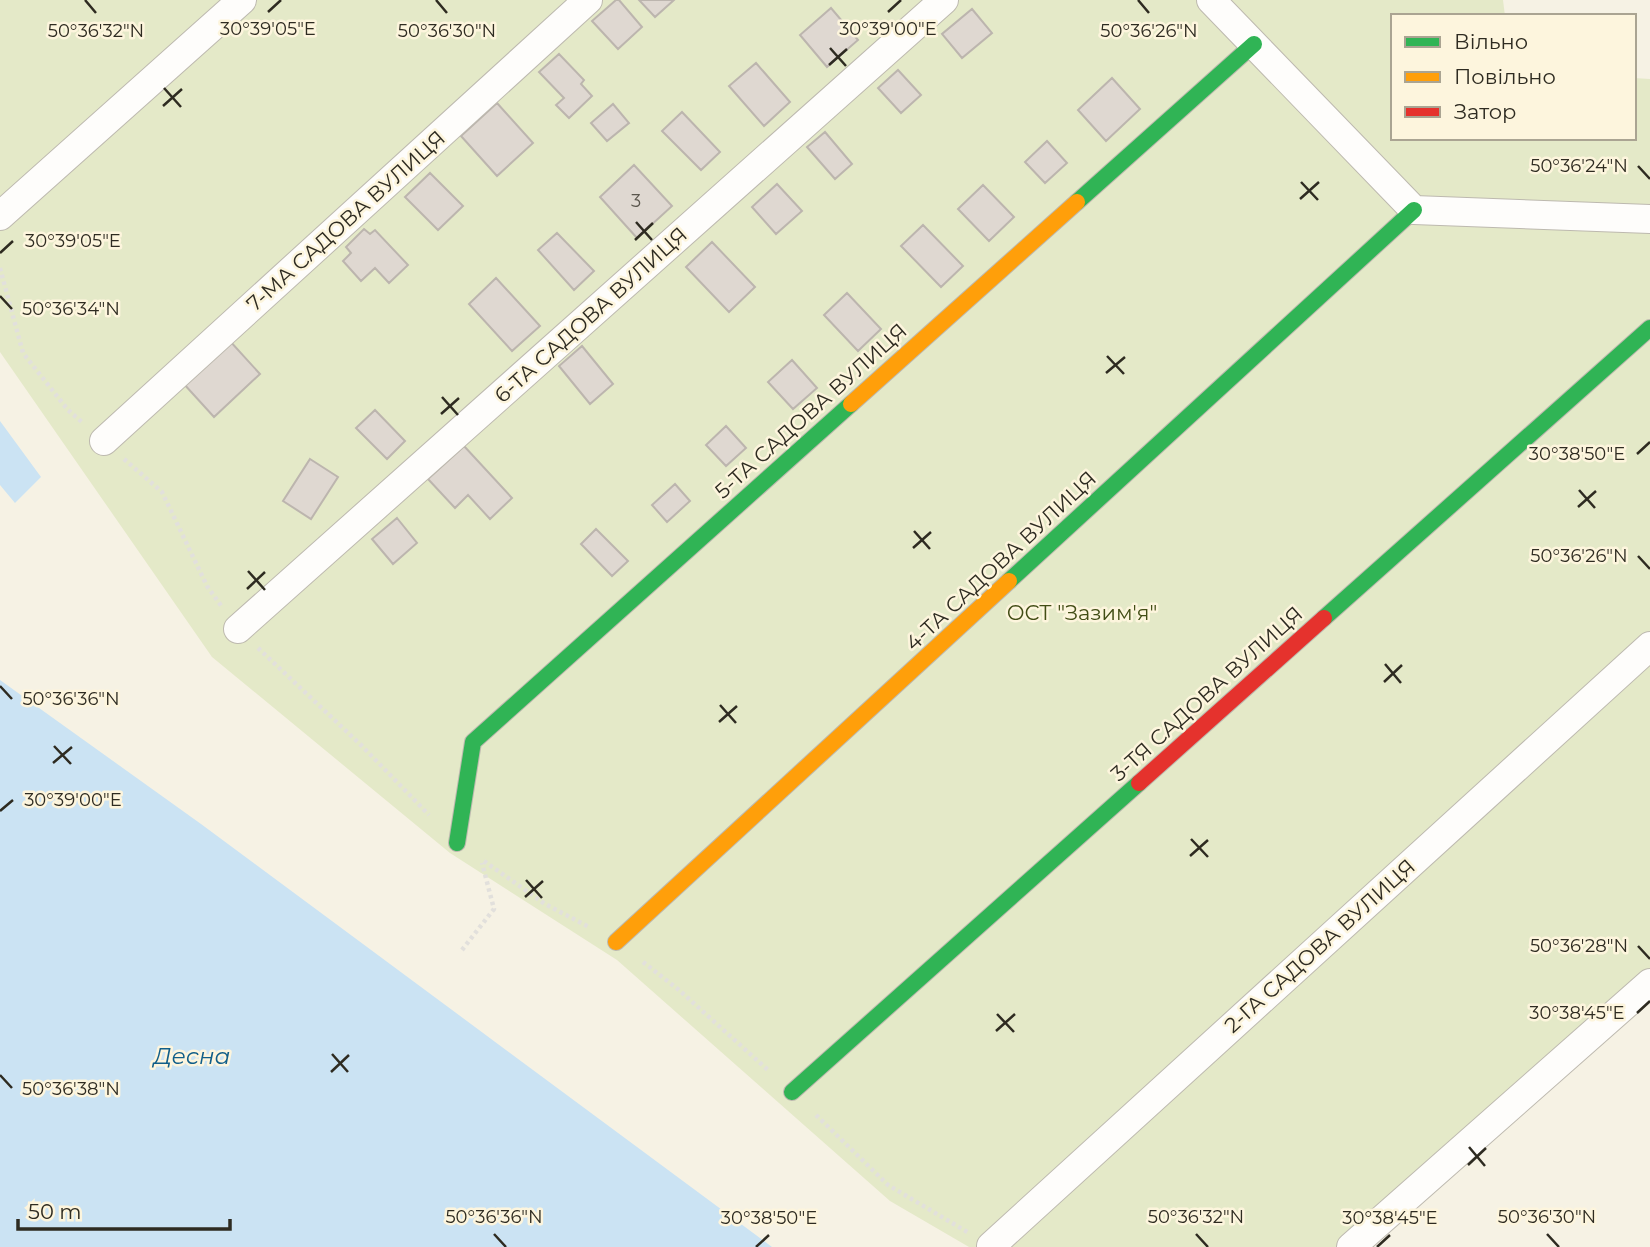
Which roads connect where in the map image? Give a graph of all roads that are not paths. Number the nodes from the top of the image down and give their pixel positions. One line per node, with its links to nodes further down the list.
1 (242, 0): 7 (street)
2 (588, 0): 10 (street, 7-МА САДОВА ВУЛИЦЯ)
3 (944, 0): 11 (street, 6-ТА САДОВА ВУЛИЦЯ)
4 (1211, 0): 5 (street)
5 (1254, 44): 6 (street); 13 (street, 5-ТА САДОВА ВУЛИЦЯ)
6 (1413, 210): 8 (street); 14 (street, 4-ТА САДОВА ВУЛИЦЯ)
7 (0, 216)
8 (1650, 219)
9 (1650, 328): 16 (street, 3-ТЯ САДОВА ВУЛИЦЯ)
10 (104, 441)
11 (238, 629)
12 (1650, 646): 17 (street, 2-ГА САДОВА ВУЛИЦЯ)
13 (457, 843)
14 (616, 942)
15 (1650, 983): 18 (street)
16 (792, 1092)
17 (991, 1245)
18 (1351, 1247)

